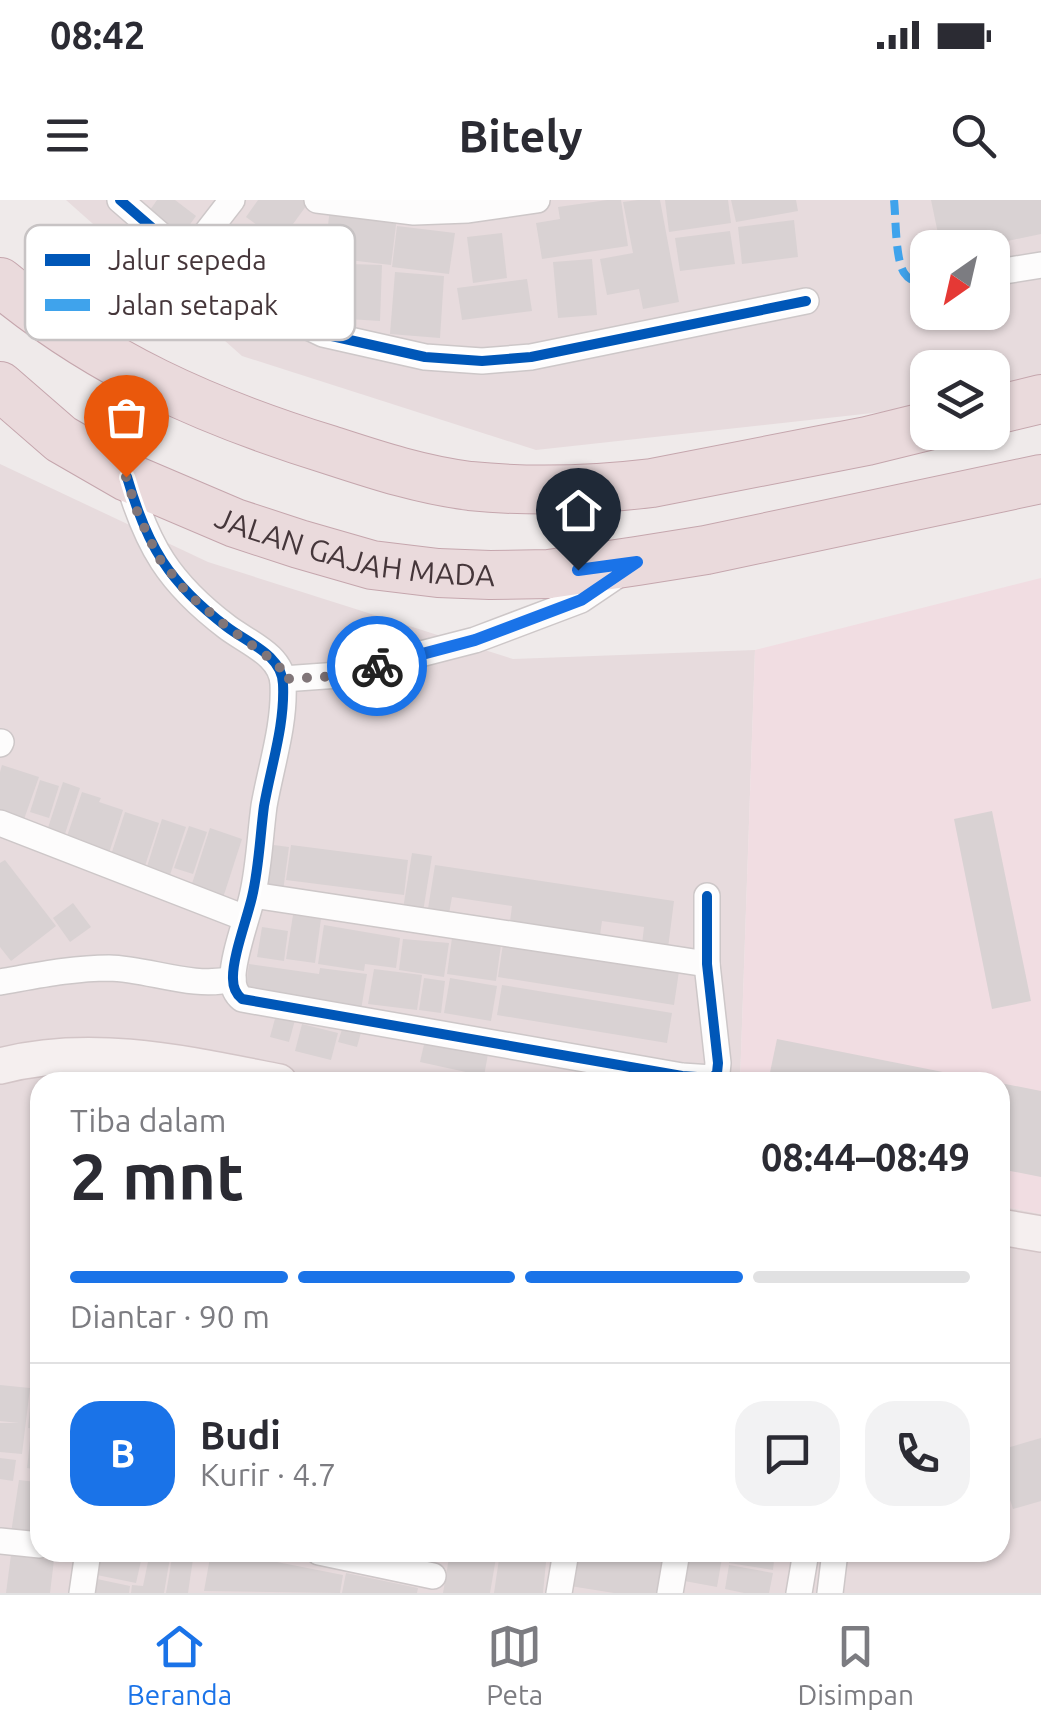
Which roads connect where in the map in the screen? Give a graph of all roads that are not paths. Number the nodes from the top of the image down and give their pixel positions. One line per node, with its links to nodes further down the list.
1 (120, 200): 6 (street)
2 (232, 200): 7 (street)
3 (316, 200): 5 (street)
4 (536, 200): 5 (street)
5 (413, 206)
6 (149, 225)
7 (213, 225)
8 (1041, 265): 9 (street)
9 (1010, 270)
10 (0, 282): 12 (highway)
11 (806, 301): 14 (street)
12 (25, 302)
13 (79, 340): 18 (highway)
14 (350, 340)
15 (0, 386): 19 (highway, JALAN GAJAH MADA)
16 (1041, 398): 17 (highway)
17 (1010, 406)
18 (910, 430)
19 (126, 477): 21 (highway, JALAN GAJAH MADA); 22 (street)
20 (1041, 479): 21 (highway, JALAN GAJAH MADA)
21 (637, 562): 22 (street)
22 (283, 679): 25 (street)
23 (0, 823): 25 (street)
24 (707, 896): 26 (street)
25 (249, 907): 26 (street); 27 (street)
26 (707, 964): 32 (street)
27 (233, 979): 28 (street); 31 (street)
28 (0, 982)
29 (0, 1066): 30 (street)
30 (229, 1072)
31 (670, 1072)
32 (716, 1072)
33 (1010, 1228): 34 (street)
34 (1041, 1234)
35 (0, 1540): 36 (street)
36 (30, 1544)
37 (87, 1562): 45 (street)
38 (371, 1562): 43 (street)
39 (565, 1562): 46 (street)
40 (675, 1562): 47 (street)
41 (804, 1562): 48 (street)
42 (834, 1562): 44 (street)
43 (433, 1574)
44 (836, 1592)
45 (82, 1593)
46 (560, 1593)
47 (670, 1593)
48 (799, 1593)

